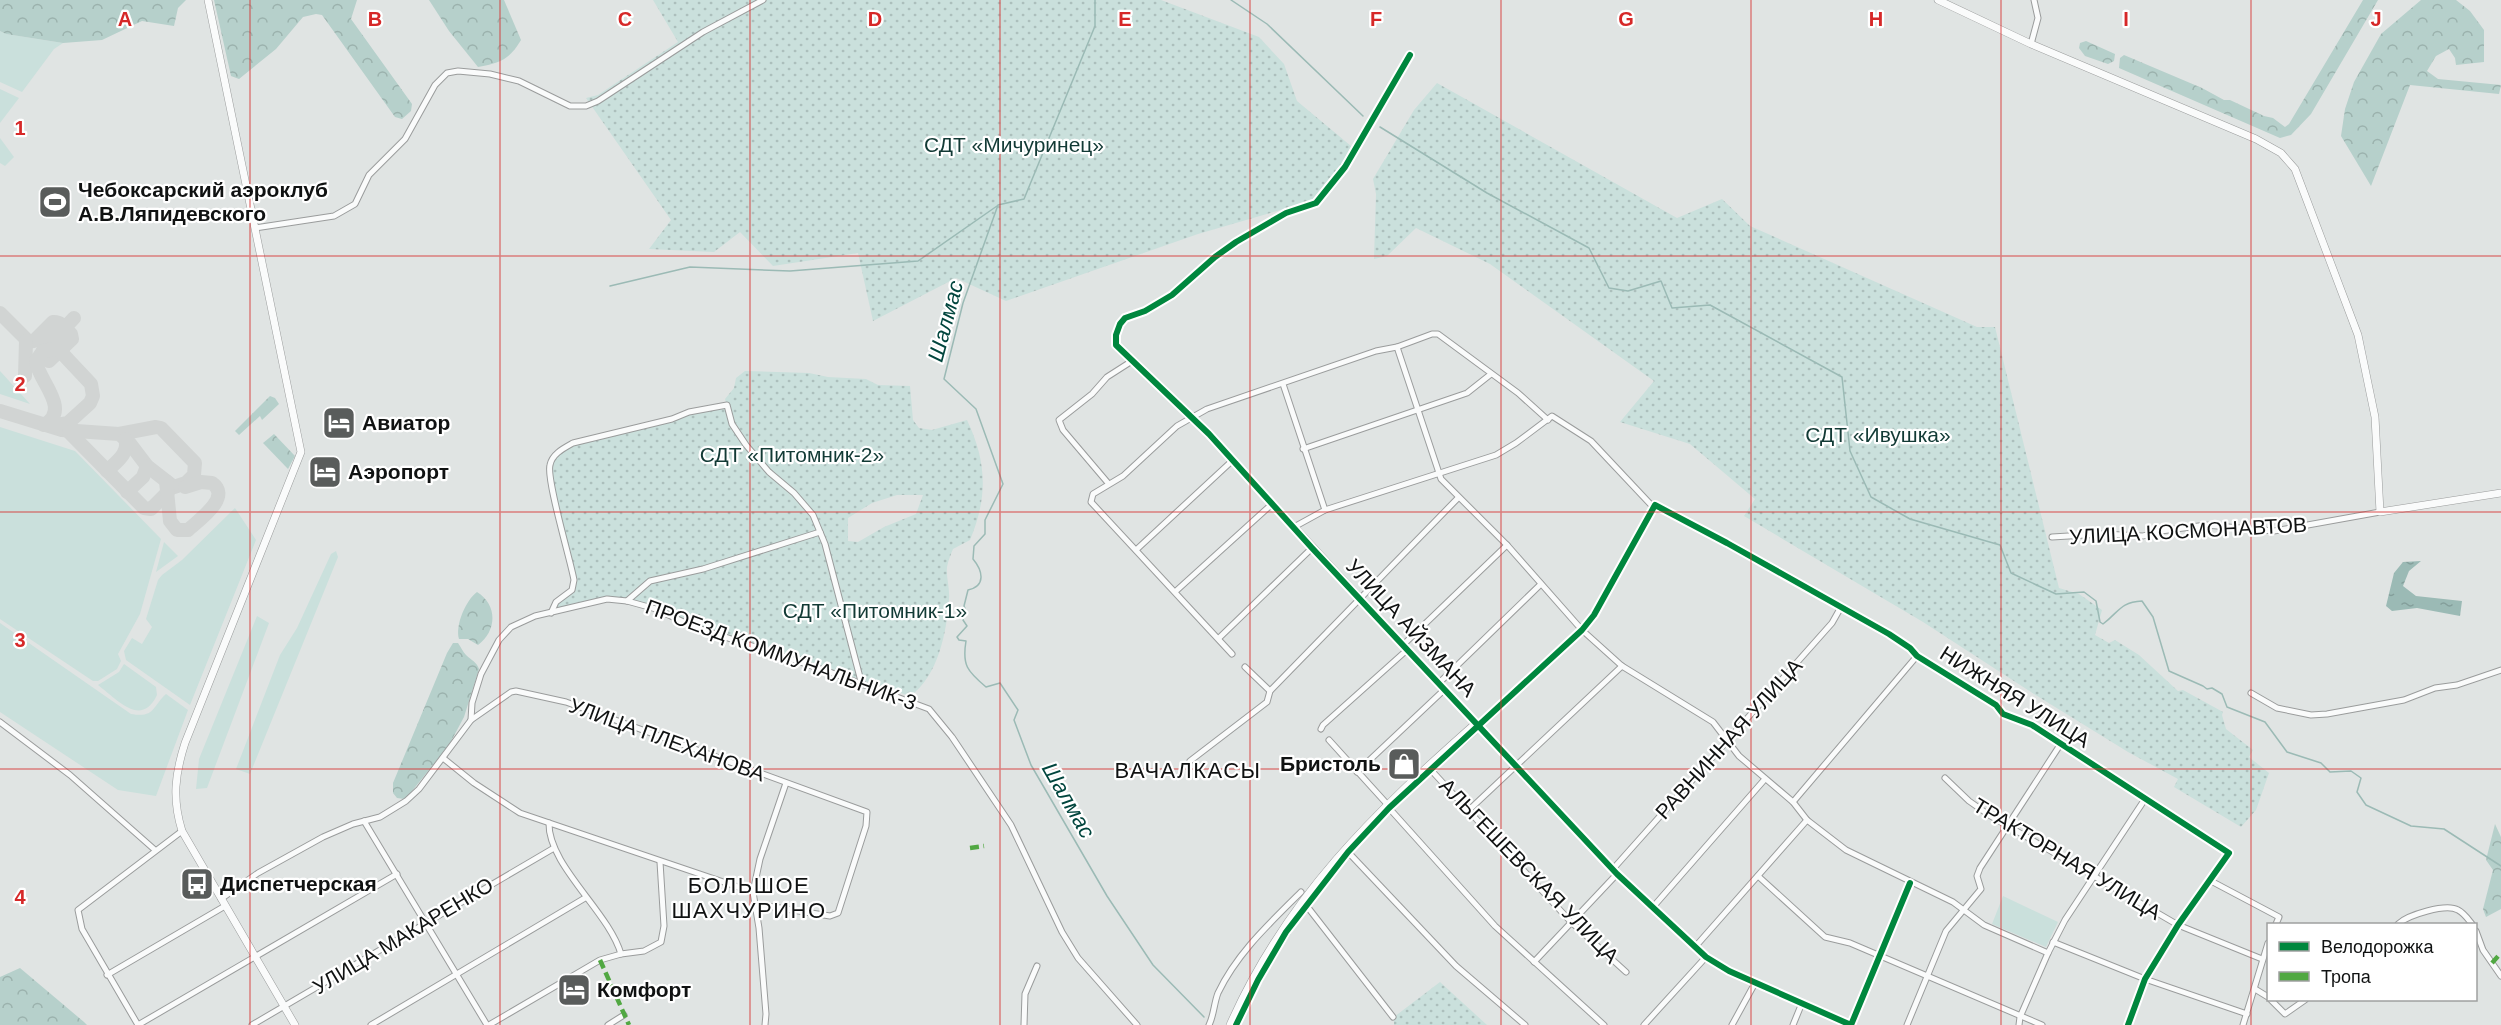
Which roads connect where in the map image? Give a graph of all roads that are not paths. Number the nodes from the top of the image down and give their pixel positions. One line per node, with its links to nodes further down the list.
1 (208, 0): 7 (street)
2 (763, 0): 7 (street)
3 (1938, 0): 5 (street)
4 (2034, 0): 5 (street)
5 (2031, 44): 24 (street)
6 (1410, 55): 9 (street, УЛИЦА АЙЗМАНА)
7 (255, 228): 73 (street)
8 (1397, 347): 10 (street, НИЖНЯЯ УЛИЦА); 11 (street); 12 (street)
9 (1132, 361): 13 (street, УЛИЦА АЙЗМАНА); 18 (street)
10 (1491, 374): 12 (street); 14 (street, НИЖНЯЯ УЛИЦА)
11 (1283, 384): 13 (street); 15 (street)
12 (1419, 410): 15 (street); 17 (street)
13 (1194, 418): 16 (street, УЛИЦА АЙЗМАНА); 18 (street)
14 (1550, 418): 17 (street); 22 (street, НИЖНЯЯ УЛИЦА)
15 (1303, 449): 23 (street)
16 (1233, 460): 21 (street, УЛИЦА АЙЗМАНА); 30 (street)
17 (1438, 473): 20 (street); 23 (street)
18 (1108, 483): 30 (street)
19 (2501, 493): 24 (street, УЛИЦА КОСМОНАВТОВ)
20 (1458, 498): 28 (street); 33 (street)
21 (1272, 504): 25 (street, УЛИЦА АЙЗМАНА); 32 (street)
22 (1654, 507): 35 (street, НИЖНЯЯ УЛИЦА); 37 (street)
23 (1325, 510): 25 (street)
24 (2380, 512): 27 (street, УЛИЦА КОСМОНАВТОВ)
25 (1294, 527): 29 (street, УЛИЦА АЙЗМАНА)
26 (820, 532): 34 (street); 36 (street); 46 (street)
27 (2052, 537)
28 (1507, 545): 31 (street); 39 (street)
29 (1312, 548): 33 (street, УЛИЦА АЙЗМАНА); 38 (street)
30 (1136, 550): 32 (street)
31 (1541, 584): 37 (street); 45 (street)
32 (1176, 591): 38 (street)
33 (1361, 598): 39 (street, УЛИЦА АЙЗМАНА); 48 (street)
34 (627, 601): 36 (street, ПРОЕЗД КОММУНАЛЬНИК-3); 46 (street, ПРОЕЗД КОММУНАЛЬНИК-3)
35 (1841, 607): 41 (street, НИЖНЯЯ УЛИЦА); 55 (street, РАВНИННАЯ УЛИЦА)
36 (551, 613): 50 (street, ПРОЕЗД КОММУНАЛЬНИК-3)
37 (1582, 630): 42 (street); 52 (street)
38 (1219, 638): 40 (street)
39 (1406, 646): 45 (street, УЛИЦА АЙЗМАНА); 53 (street)
40 (1232, 654)
41 (1917, 656): 56 (street, НИЖНЯЯ УЛИЦА); 66 (street)
42 (1622, 666): 55 (street); 59 (street)
43 (1245, 667): 48 (street)
44 (2501, 670): 49 (street)
45 (1439, 683): 47 (street, УЛИЦА АЙЗМАНА)
46 (862, 685): 134 (street, ПРОЕЗД КОММУНАЛЬНИК-3)
47 (1445, 689): 52 (street, УЛИЦА АЙЗМАНА); 61 (street)
48 (1270, 691): 58 (street)
49 (2251, 693)
50 (471, 720): 57 (street, ПРОЕЗД КОММУНАЛЬНИК-3); 64 (street, УЛИЦА ПЛЕХАНОВА)
51 (0, 722): 75 (street)
52 (1479, 724): 59 (street, УЛИЦА АЙЗМАНА); 60 (street); 67 (street)
53 (1321, 729)
54 (1329, 740): 61 (street)
55 (1726, 741): 63 (street); 78 (street, РАВНИННАЯ УЛИЦА)
56 (2060, 745): 65 (street, НИЖНЯЯ УЛИЦА); 72 (street)
57 (443, 758): 70 (street, ПРОЕЗД КОММУНАЛЬНИК-3); 71 (street)
58 (1190, 760)
59 (1517, 766): 68 (street); 78 (street, УЛИЦА АЙЗМАНА)
60 (1431, 770): 67 (street); 68 (street, АЛЬГЕШЕВСКАЯ УЛИЦА)
61 (1357, 772): 67 (street)
62 (1945, 778): 72 (street, ТРАКТОРНАЯ УЛИЦА)
63 (1766, 779): 66 (street); 89 (street)
64 (786, 783): 84 (street); 88 (street, УЛИЦА ПЛЕХАНОВА)
65 (2145, 799): 81 (street); 82 (street, НИЖНЯЯ УЛИЦА)
66 (1793, 802): 69 (street)
67 (1388, 806): 76 (street); 86 (street); 107 (street)
68 (1469, 810): 92 (street, АЛЬГЕШЕВСКАЯ УЛИЦА)
69 (1807, 820): 80 (street); 83 (street)
70 (364, 821): 79 (street); 87 (street, ПРОЕЗД КОММУНАЛЬНИК-3)
71 (549, 823): 74 (street); 77 (street)
72 (2008, 825): 81 (street, ТРАКТОРНАЯ УЛИЦА); 90 (street)
73 (182, 831): 75 (street); 87 (street)
74 (554, 848): 85 (street); 91 (street, УЛИЦА МАКАРЕНКО)
75 (155, 850): 111 (street)
76 (1348, 852): 86 (street); 138 (street)
77 (660, 862): 84 (street); 102 (street)
78 (1615, 871): 89 (street, УЛИЦА АЙЗМАНА); 92 (street, РАВНИННАЯ УЛИЦА)
79 (397, 874): 91 (street); 103 (street)
80 (1758, 876): 100 (street); 104 (street)
81 (2093, 877): 96 (street, ТРАКТОРНАЯ УЛИЦА); 98 (street)
82 (2211, 881): 93 (street); 96 (street)
83 (1910, 883): 90 (street); 104 (street)
84 (753, 892): 88 (street)
85 (585, 898): 102 (street); 110 (street)
86 (1305, 899): 124 (street); 135 (street); 136 (street); 137 (street)
87 (223, 902): 103 (street); 111 (street, ПРОЕЗД КОММУНАЛЬНИК-3)
88 (755, 904): 132 (street)
89 (1653, 907): 100 (street, УЛИЦА АЙЗМАНА)
90 (1964, 910): 101 (street); 113 (street)
91 (426, 922): 110 (street); 121 (street, УЛИЦА МАКАРЕНКО)
92 (1571, 922): 107 (street, РАВНИННАЯ УЛИЦА); 109 (street, АЛЬГЕШЕВСКАЯ УЛИЦА)
93 (2276, 923)
94 (2400, 923): 95 (street)
95 (2471, 923)
96 (2178, 925): 106 (street, ТРАКТОРНАЯ УЛИЦА); 114 (street)
97 (2477, 936): 112 (street)
98 (2053, 942): 101 (street); 114 (street)
99 (2267, 946): 106 (street)
100 (1695, 947): 105 (street, УЛИЦА АЙЗМАНА)
101 (2048, 953): 125 (street)
102 (621, 954): 130 (street)
103 (255, 956): 121 (street); 126 (street)
104 (1880, 956): 113 (street); 143 (street)
105 (1706, 957): 115 (street, УЛИЦА АЙЗМАНА); 140 (street)
106 (2262, 959): 116 (street)
107 (1534, 962): 139 (street)
108 (1037, 966): 133 (street)
109 (1626, 972)
110 (458, 974): 129 (street); 130 (street)
111 (107, 975): 126 (street)
112 (2501, 976)
113 (1928, 977): 125 (street); 144 (street)
114 (2145, 979): 122 (street); 147 (street)
115 (1755, 983): 120 (street, УЛИЦА АЙЗМАНА); 141 (street)
116 (2255, 989): 117 (street); 122 (street)
117 (2267, 996)
118 (2273, 1001): 119 (street)
119 (2302, 1001)
120 (1802, 1003): 142 (street); 143 (street, УЛИЦА АЙЗМАНА)
121 (284, 1006): 127 (street, УЛИЦА МАКАРЕНКО); 128 (street)
122 (2247, 1014): 148 (street)
123 (624, 1015): 131 (street)
124 (1393, 1017)
125 (2020, 1017): 145 (street); 146 (street)
126 (138, 1025)
127 (252, 1025)
128 (295, 1025)
129 (371, 1025)
130 (488, 1025)
131 (608, 1025)
132 (765, 1025)
133 (1024, 1025)
134 (1137, 1025)
135 (1209, 1025)
136 (1230, 1025)
137 (1236, 1025)
138 (1525, 1025)
139 (1604, 1025)
140 (1644, 1025)
141 (1732, 1025)
142 (1793, 1025)
143 (1851, 1025)
144 (1907, 1025)
145 (2019, 1025)
146 (2042, 1025)
147 (2128, 1025)
148 (2243, 1025)

